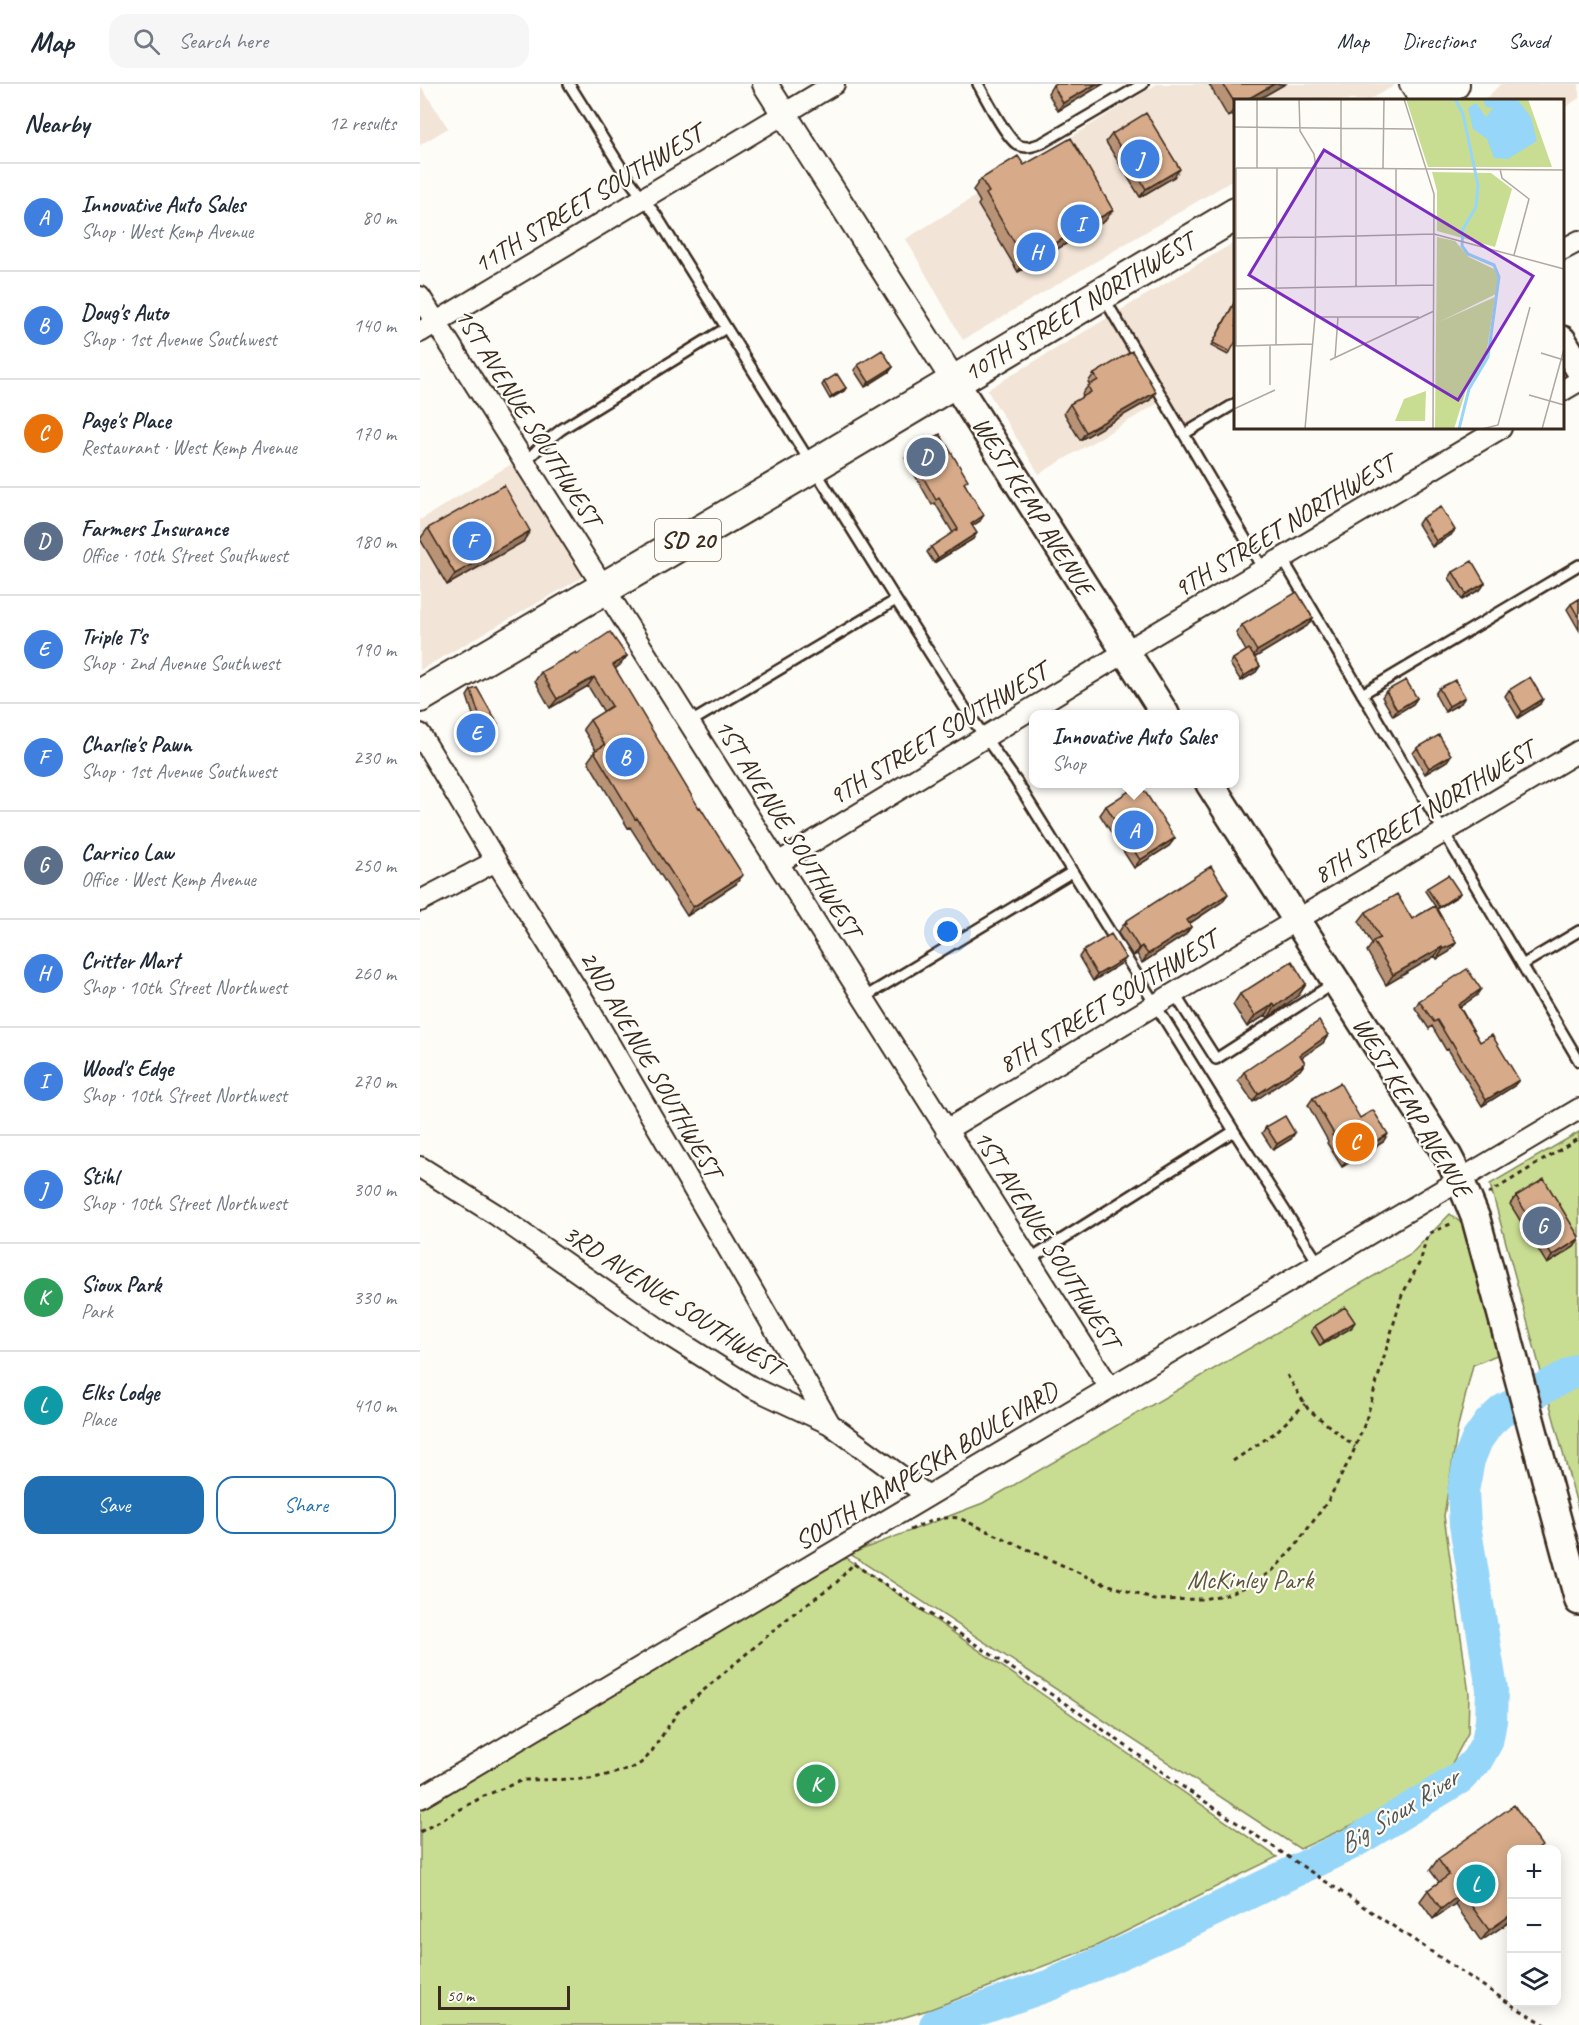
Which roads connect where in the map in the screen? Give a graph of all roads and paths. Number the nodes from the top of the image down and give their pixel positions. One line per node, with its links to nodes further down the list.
1 (569, 84): 11 (lane)
2 (765, 84): 10 (street, WEST KEMP AVENUE)
3 (834, 84): 10 (street, 11TH STREET SOUTHWEST)
4 (978, 84): 5 (lane)
5 (1143, 84)
6 (1412, 84): 8 (street)
7 (1453, 84): 9 (main road)
8 (1421, 99)
9 (1430, 99)
10 (784, 113): 11 (street, 11TH STREET SOUTHWEST); 21 (street, WEST KEMP AVENUE)
11 (643, 197): 17 (street, 11TH STREET SOUTHWEST); 18 (lane)
12 (1234, 215): 15 (main road, 10TH STREET NORTHWEST / SD 20)
13 (1579, 241): 14 (street)
14 (1564, 249)
15 (1101, 294): 21 (main road, 10TH STREET NORTHWEST / SD 20); 26 (lane)
16 (420, 297): 17 (street, 1ST AVENUE SOUTHWEST)
17 (428, 327): 27 (street, 1ST AVENUE SOUTHWEST)
18 (726, 328): 27 (lane); 28 (lane)
19 (1564, 342): 20 (main road)
20 (1579, 368)
21 (954, 381): 28 (main road, SD 20); 34 (main road, WEST KEMP AVENUE)
22 (1579, 381): 23 (street)
23 (1564, 390)
24 (1234, 404): 26 (lane)
25 (1499, 429): 29 (street, 9TH STREET NORTHWEST)
26 (1184, 434): 31 (lane)
27 (525, 462): 32 (street, 1ST AVENUE SOUTHWEST)
28 (813, 466): 32 (main road, SD 20); 33 (lane)
29 (1282, 558): 31 (street, 9TH STREET NORTHWEST); 35 (lane)
30 (1579, 565): 35 (lane)
31 (1263, 569): 34 (street, 9TH STREET NORTHWEST)
32 (605, 589): 36 (main road, SD 20); 40 (street, 1ST AVENUE SOUTHWEST)
33 (896, 600): 40 (lane); 42 (lane)
34 (1125, 652): 38 (street, 9TH STREET SOUTHWEST); 39 (main road, WEST KEMP AVENUE)
35 (1362, 694): 45 (lane)
36 (420, 696)
37 (1029, 710): 42 (street, 9TH STREET SOUTHWEST)
38 (1029, 710)
39 (1163, 710)
40 (689, 723): 47 (street, 1ST AVENUE SOUTHWEST)
41 (420, 734): 46 (street, 2ND AVENUE SOUTHWEST)
42 (985, 737): 47 (street, 9TH STREET SOUTHWEST); 48 (lane)
43 (1579, 751): 45 (street, 8TH STREET NORTHWEST)
44 (1212, 788): 50 (main road, WEST KEMP AVENUE)
45 (1443, 832): 50 (street, 8TH STREET NORTHWEST); 52 (lane)
46 (496, 861): 49 (street); 71 (street, 2ND AVENUE SOUTHWEST)
47 (778, 863): 55 (street, 1ST AVENUE SOUTHWEST)
48 (1072, 872): 55 (lane); 56 (lane)
49 (420, 901)
50 (1297, 920): 53 (main road, WEST KEMP AVENUE); 54 (street, 8TH STREET SOUTHWEST)
51 (1579, 932): 52 (lane)
52 (1522, 965): 57 (lane)
53 (1336, 982): 54 (lane); 63 (main road, WEST KEMP AVENUE)
54 (1174, 993): 56 (street, 8TH STREET SOUTHWEST)
55 (863, 998): 59 (street, 1ST AVENUE SOUTHWEST)
56 (1155, 1005): 59 (street, 8TH STREET SOUTHWEST); 60 (lane)
57 (1579, 1061)
58 (1579, 1109): 63 (street, SOUTH KAMPESKA BOULEVARD)
59 (946, 1130): 66 (street, 1ST AVENUE SOUTHWEST)
60 (1234, 1131): 66 (lane); 67 (lane)
61 (1579, 1138): 64 (path)
62 (420, 1167): 71 (street, 3RD AVENUE SOUTHWEST)
63 (1460, 1180): 67 (street, SOUTH KAMPESKA BOULEVARD); 79 (main road, WEST KEMP AVENUE)
64 (1491, 1192)
65 (1454, 1222): 72 (path)
66 (1029, 1260): 69 (street, 1ST AVENUE SOUTHWEST)
67 (1319, 1264): 69 (street, SOUTH KAMPESKA BOULEVARD)
68 (1287, 1375): 70 (path)
69 (1110, 1388): 74 (street, SOUTH KAMPESKA BOULEVARD)
70 (1305, 1404): 72 (path); 73 (path)
71 (830, 1424): 74 (street, 3RD AVENUE SOUTHWEST)
72 (1355, 1447): 75 (path)
73 (1233, 1461)
74 (928, 1496): 76 (street, SOUTH KAMPESKA BOULEVARD)
75 (907, 1531)
76 (835, 1552): 78 (path); 80 (street, SOUTH KAMPESKA BOULEVARD)
77 (860, 1558): 78 (path)
78 (854, 1564): 81 (path); 82 (path)
79 (1579, 1601)
80 (420, 1798)
81 (420, 1832)
82 (1546, 2025)

